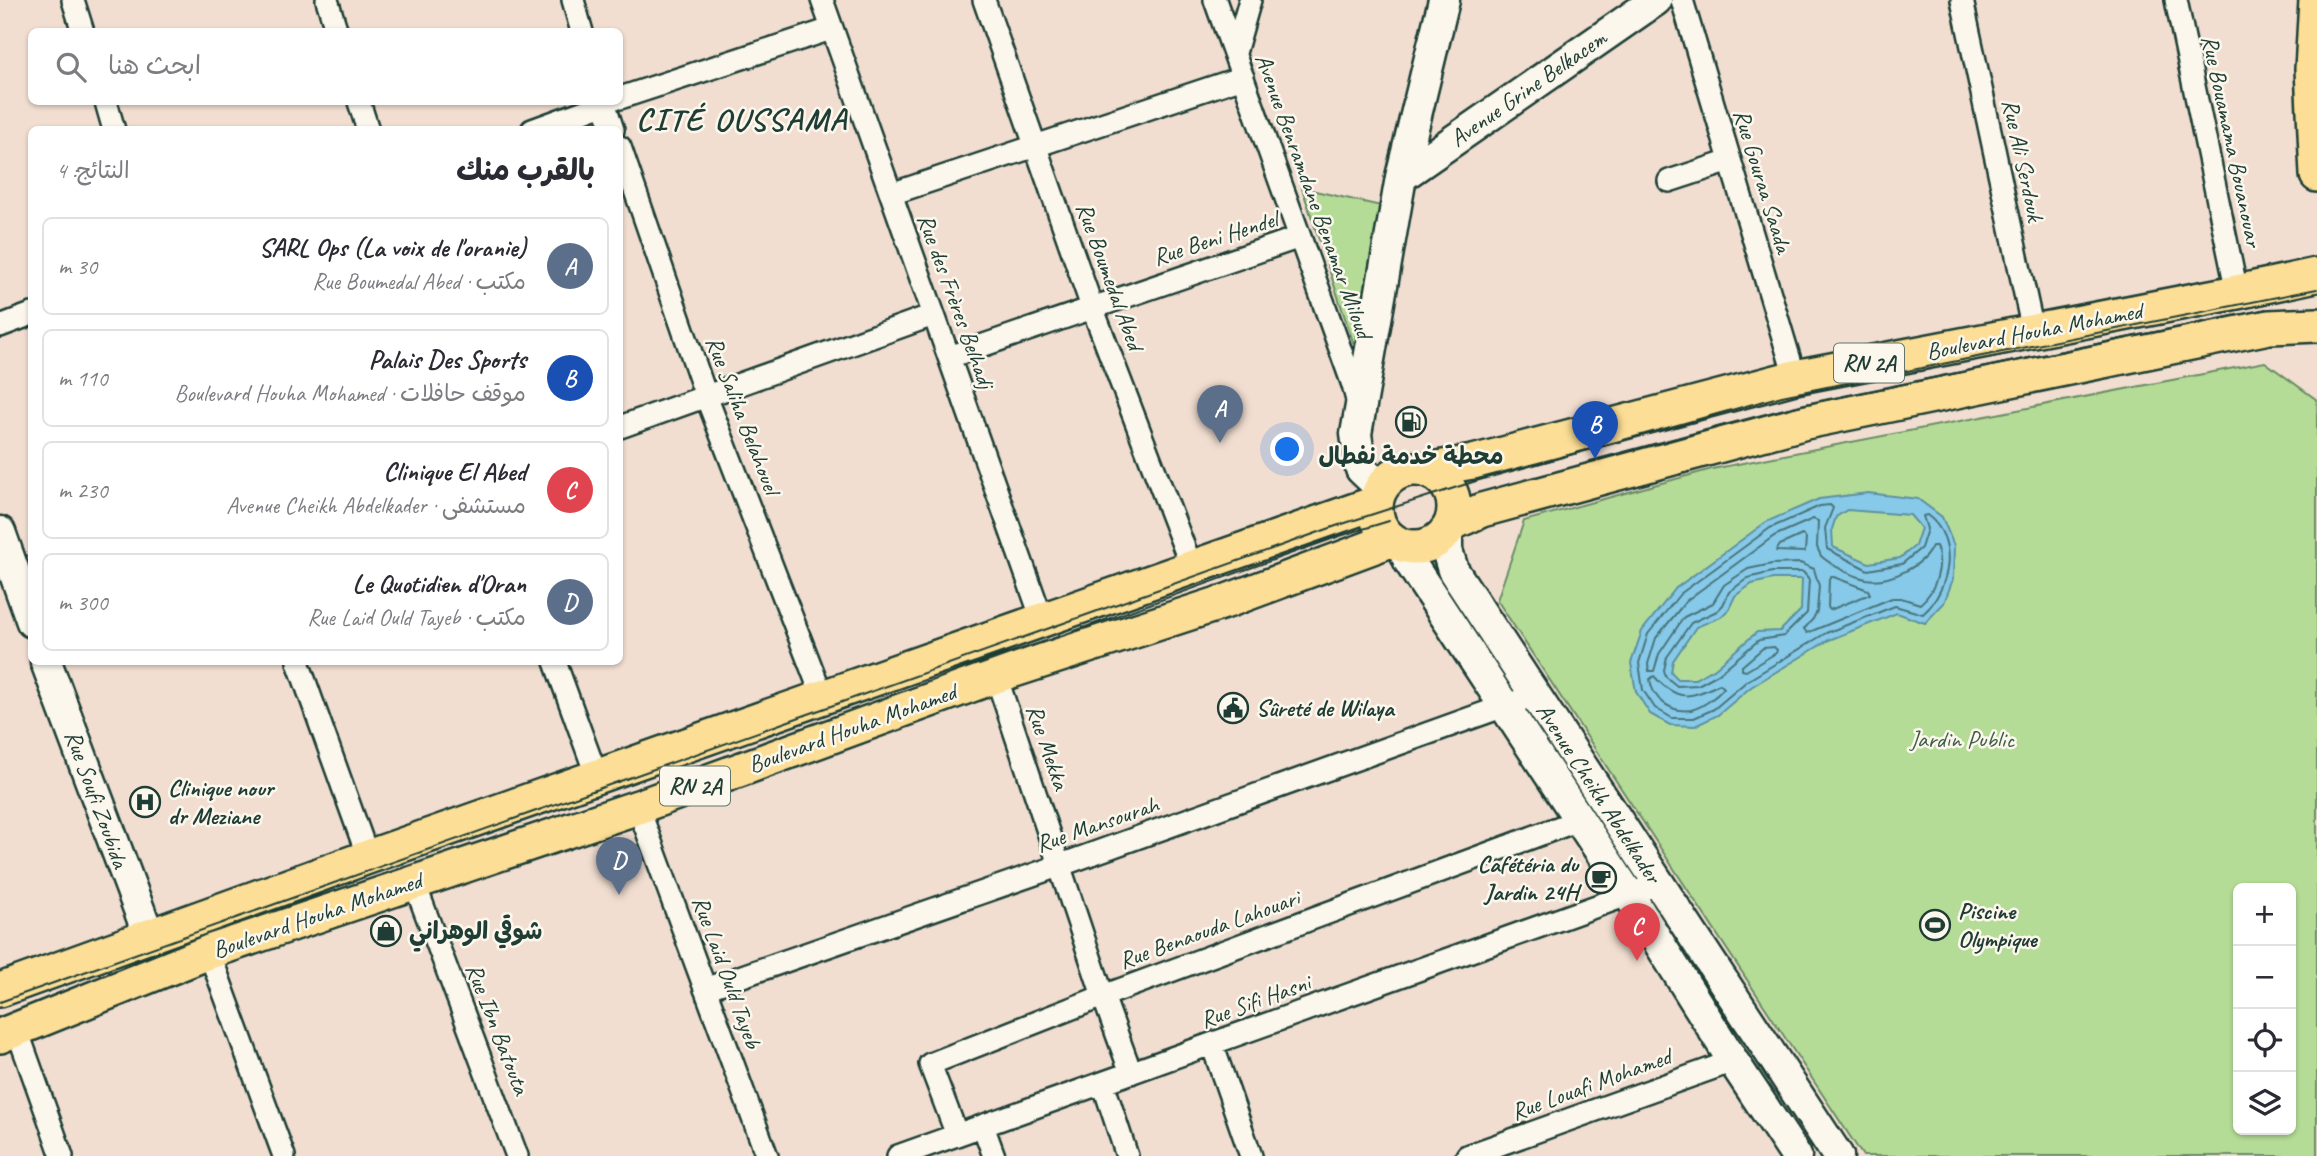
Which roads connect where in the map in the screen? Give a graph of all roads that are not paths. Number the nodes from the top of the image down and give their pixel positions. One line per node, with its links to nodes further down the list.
1 (74, 0): 14 (street)
2 (327, 0): 15 (street)
3 (573, 0): 16 (street)
4 (822, 0): 17 (street, Rue des Frères Belhadj)
5 (984, 0): 29 (street, Rue Boumedal Abed)
6 (1215, 0): 18 (street, Avenue Benramdane Benamar Miloud)
7 (1250, 0): 18 (street)
8 (1444, 0): 33 (main road)
9 (1656, 0): 33 (main road, Avenue Grine Belkacem)
10 (1682, 0): 31 (street, Rue Gouraa Saada)
11 (1962, 0): 45 (street, Rue Ali Serdouk)
12 (2176, 0): 38 (street, Rue Bouamama Bouanouar)
13 (2316, 0): 32 (main road)
14 (82, 28)
15 (336, 28)
16 (581, 28)
17 (831, 29): 20 (street); 35 (street, Rue des Frères Belhadj)
18 (1235, 53): 19 (street, Avenue Benramdane Benamar Miloud)
19 (1243, 77): 29 (street); 36 (street, Avenue Benramdane Benamar Miloud)
20 (623, 96)
21 (107, 105): 25 (street)
22 (360, 105): 26 (street)
23 (598, 105): 27 (street)
24 (610, 105): 28 (street)
25 (113, 126)
26 (367, 126)
27 (543, 126)
28 (612, 126)
29 (1035, 144): 35 (street); 39 (street, Rue Boumedal Abed)
30 (623, 156): 48 (street, Rue Saliha Belahouel)
31 (1730, 161): 34 (street); 47 (street, Rue Gouraa Saada)
32 (2317, 175)
33 (1401, 177): 49 (main road)
34 (1669, 181)
35 (891, 194): 40 (street, Rue des Frères Belhadj)
36 (1300, 237): 39 (street, Rue Beni Hendel); 49 (street, Avenue Benramdane Benamar Miloud)
37 (2317, 274): 38 (main road, Boulevard Houha Mohamed / RN 2A); 41 (main road)
38 (2237, 292): 45 (main road, Boulevard Houha Mohamed / RN 2A)
39 (1093, 307): 46 (street, Rue Beni Hendel); 56 (street, Rue Boumedal Abed)
40 (933, 315): 46 (street, Rue des Frères Belhadj); 48 (street)
41 (2317, 315)
42 (28, 316): 44 (street)
43 (2317, 325): 53 (main road, Boulevard Houha Mohamed / RN 2A)
44 (0, 326)
45 (2033, 331): 47 (main road, Boulevard Houha Mohamed / RN 2A)
46 (949, 357): 58 (street, Rue des Frères Belhadj)
47 (1794, 377): 51 (main road, Boulevard Houha Mohamed / RN 2A)
48 (706, 396): 50 (street); 64 (street, Rue Saliha Belahouel)
49 (1360, 411): 52 (main road)
50 (623, 426)
51 (1426, 470): 52 (main road); 53 (main road)
52 (1378, 496): 55 (main road); 56 (main road, Boulevard Houha Mohamed / RN 2A)
53 (1449, 527): 55 (main road); 63 (main road, Avenue Cheikh Abdelkader)
54 (0, 532): 57 (main road)
55 (1397, 543): 62 (main road, Boulevard Houha Mohamed / RN 2A); 65 (main road, Avenue Cheikh Abdelkader)
56 (1192, 568): 58 (main road, Boulevard Houha Mohamed / RN 2A)
57 (28, 611)
58 (1042, 619): 64 (main road, Boulevard Houha Mohamed / RN 2A)
59 (47, 665): 74 (main road, Rue Soufi Zoubida)
60 (299, 665): 69 (street)
61 (556, 665): 66 (street)
62 (996, 676): 67 (main road, Boulevard Houha Mohamed / RN 2A); 70 (street, Rue Mekka)
63 (1535, 695): 65 (street, Rue Mansourah); 72 (main road, Avenue Cheikh Abdelkader)
64 (823, 698): 66 (main road, Boulevard Houha Mohamed / RN 2A)
65 (1506, 707): 68 (main road, Avenue Cheikh Abdelkader); 70 (street, Rue Mansourah)
66 (597, 777): 69 (main road, Boulevard Houha Mohamed / RN 2A)
67 (638, 807): 71 (main road, Boulevard Houha Mohamed / RN 2A); 77 (street, Rue Laid Ould Tayeb)
68 (1579, 820): 73 (main road, Avenue Cheikh Abdelkader); 78 (street, Rue Benaouda Lahouari)
69 (368, 857): 74 (main road, Boulevard Houha Mohamed / RN 2A)
70 (1061, 865): 77 (street, Rue Mansourah); 78 (street, Rue Mekka)
71 (414, 882): 75 (main road, Boulevard Houha Mohamed / RN 2A); 88 (street, Rue Ibn Batouta)
72 (1658, 884): 73 (street, Rue Sifi Hasni); 96 (main road, Avenue Cheikh Abdelkader)
73 (1629, 895): 80 (street, Rue Sifi Hasni); 81 (main road, Avenue Cheikh Abdelkader)
74 (149, 936): 76 (main road, Boulevard Houha Mohamed / RN 2A)
75 (209, 952): 79 (main road, Boulevard Houha Mohamed / RN 2A); 87 (street)
76 (0, 989)
77 (705, 989): 89 (street, Rue Laid Ould Tayeb)
78 (1102, 996): 82 (street, Rue Mekka); 85 (street, Rue Benaouda Lahouari)
79 (8, 1033): 86 (street)
80 (1212, 1045): 82 (street, Rue Sifi Hasni); 93 (street)
81 (1733, 1061): 94 (street, Rue Louafi Mohamed); 95 (main road, Avenue Cheikh Abdelkader)
82 (1131, 1073): 83 (street, Rue Sifi Hasni)
83 (1104, 1083): 84 (street, Rue Sifi Hasni); 92 (street)
84 (983, 1126): 85 (street, Rue Sifi Hasni); 91 (street)
85 (957, 1135): 90 (street, Rue Sifi Hasni)
86 (62, 1156)
87 (284, 1156)
88 (517, 1156)
89 (767, 1156)
90 (898, 1156)
91 (993, 1156)
92 (1127, 1156)
93 (1251, 1156)
94 (1467, 1156)
95 (1796, 1156)
96 (1838, 1156)

